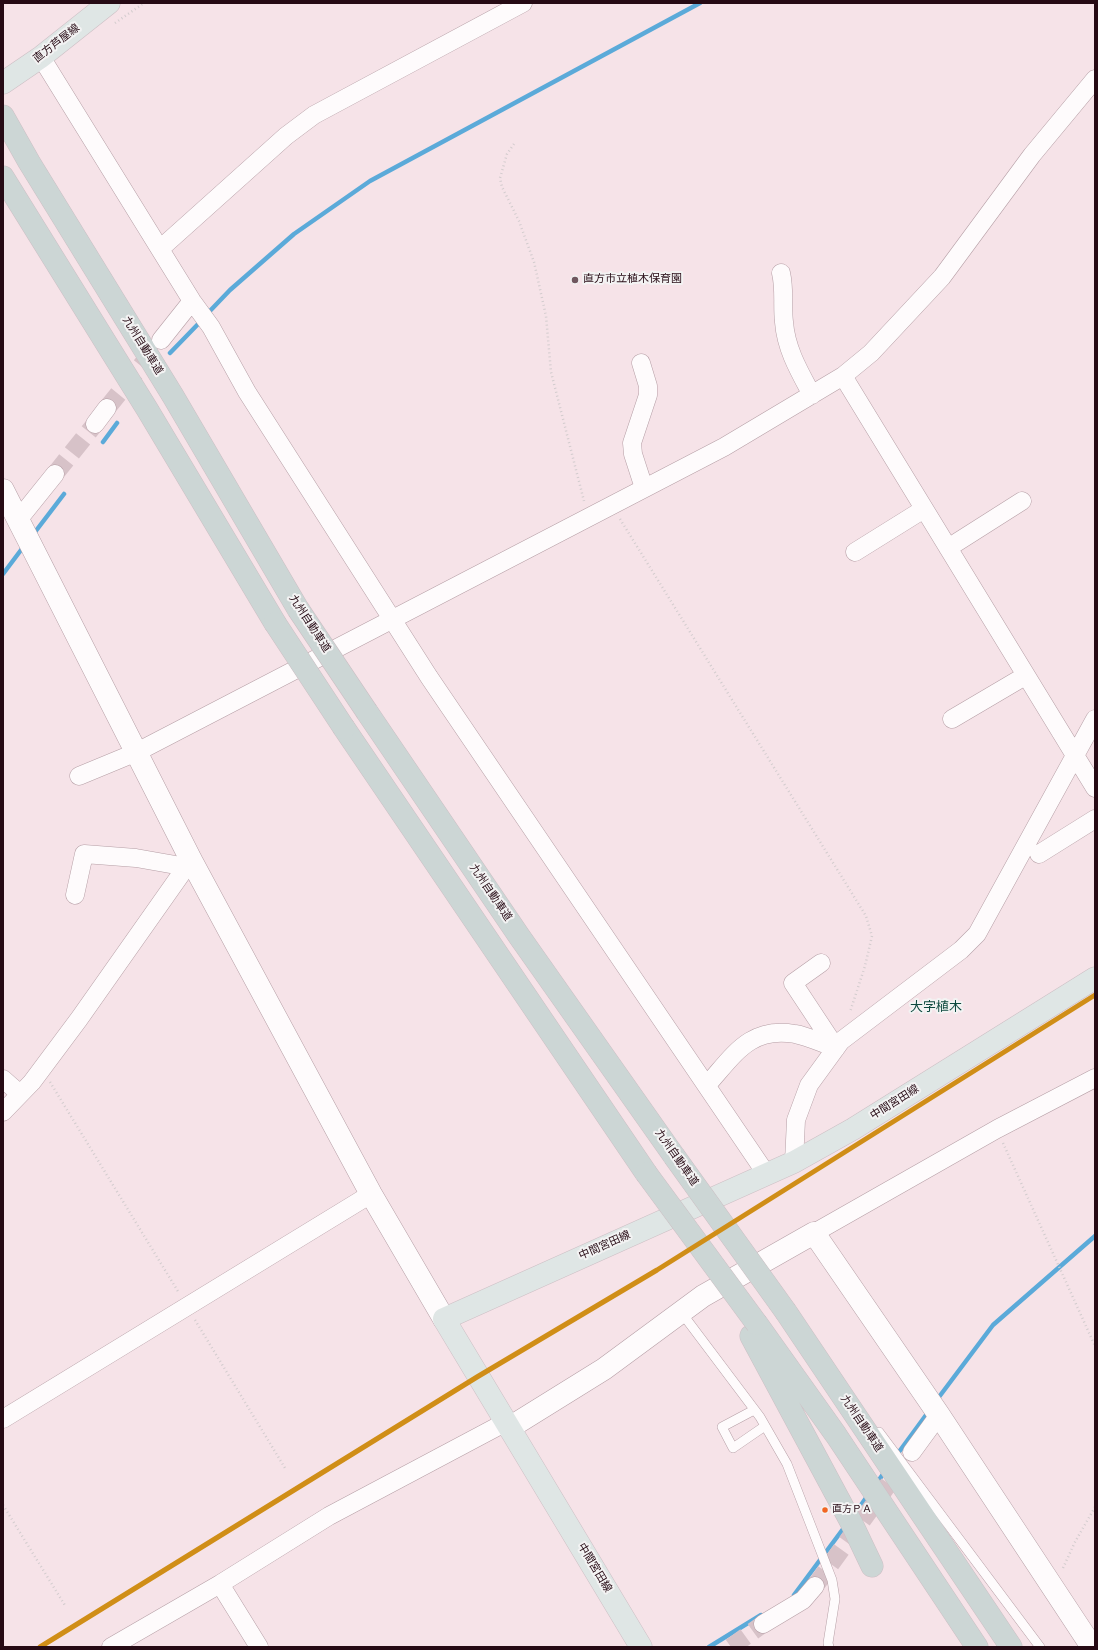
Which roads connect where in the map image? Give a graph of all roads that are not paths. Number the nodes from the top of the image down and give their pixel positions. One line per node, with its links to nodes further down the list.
1 (109, 3): 3 (main road, 直方芦屋線)
2 (523, 3): 8 (street)
3 (41, 57): 5 (main road, 直方芦屋線); 8 (street)
4 (1094, 82): 13 (street)
5 (3, 83)
6 (3, 116): 52 (highway, 九州自動車道, bridge)
7 (3, 177): 51 (highway, bridge)
8 (160, 249): 10 (street)
9 (781, 273): 14 (street)
10 (194, 304): 11 (street); 25 (street)
11 (161, 340)
12 (641, 363): 18 (street)
13 (843, 376): 14 (street); 21 (street)
14 (812, 395): 18 (street)
15 (107, 408): 16 (street)
16 (95, 424)
17 (55, 474): 22 (street)
18 (644, 488): 25 (street)
19 (3, 490): 22 (street)
20 (1022, 501): 23 (street)
21 (924, 509): 23 (street); 24 (street)
22 (20, 523): 29 (street)
23 (948, 548): 26 (street)
24 (855, 552)
25 (392, 620): 29 (street); 42 (street)
26 (1025, 676): 28 (street); 30 (street)
27 (1095, 719): 30 (street)
28 (952, 720)
29 (137, 752): 31 (street); 35 (street)
30 (1075, 757): 32 (street); 39 (street)
31 (78, 776)
32 (1095, 788)
33 (1095, 819): 34 (street)
34 (1039, 854)
35 (189, 864): 36 (street); 43 (street); 47 (street)
36 (75, 895)
37 (821, 963): 39 (street)
38 (1095, 978): 45 (main road, 中間宮田線)
39 (838, 1045): 42 (street); 45 (street)
40 (1095, 1078): 48 (street)
41 (3, 1079): 43 (street)
42 (707, 1085): 46 (street)
43 (20, 1094): 44 (street)
44 (3, 1112)
45 (794, 1162): 46 (main road, 中間宮田線)
46 (767, 1175): 50 (main road, 中間宮田線)
47 (371, 1194): 50 (street); 55 (street)
48 (814, 1233): 49 (street); 54 (street)
49 (680, 1312): 53 (lane); 56 (street)
50 (444, 1319): 56 (main road, 中間宮田線)
51 (753, 1327): 58 (highway); 69 (highway)
52 (819, 1361): 70 (highway, 九州自動車道); 71 (lane)
53 (754, 1410): 57 (lane); 57 (lane)
54 (939, 1415): 59 (street); 72 (street)
55 (3, 1419)
56 (507, 1425): 62 (street); 67 (main road, 中間宮田線)
57 (765, 1426): 68 (lane)
58 (814, 1451): 60 (highway); 60 (lane)
59 (912, 1452)
60 (852, 1524): 61 (highway)
61 (872, 1566)
62 (220, 1584): 65 (street); 66 (street)
63 (815, 1586): 64 (street)
64 (763, 1624)
65 (111, 1647)
66 (259, 1647)
67 (641, 1647)
68 (829, 1647)
69 (977, 1647)
70 (1012, 1647)
71 (1040, 1647)
72 (1092, 1647)

